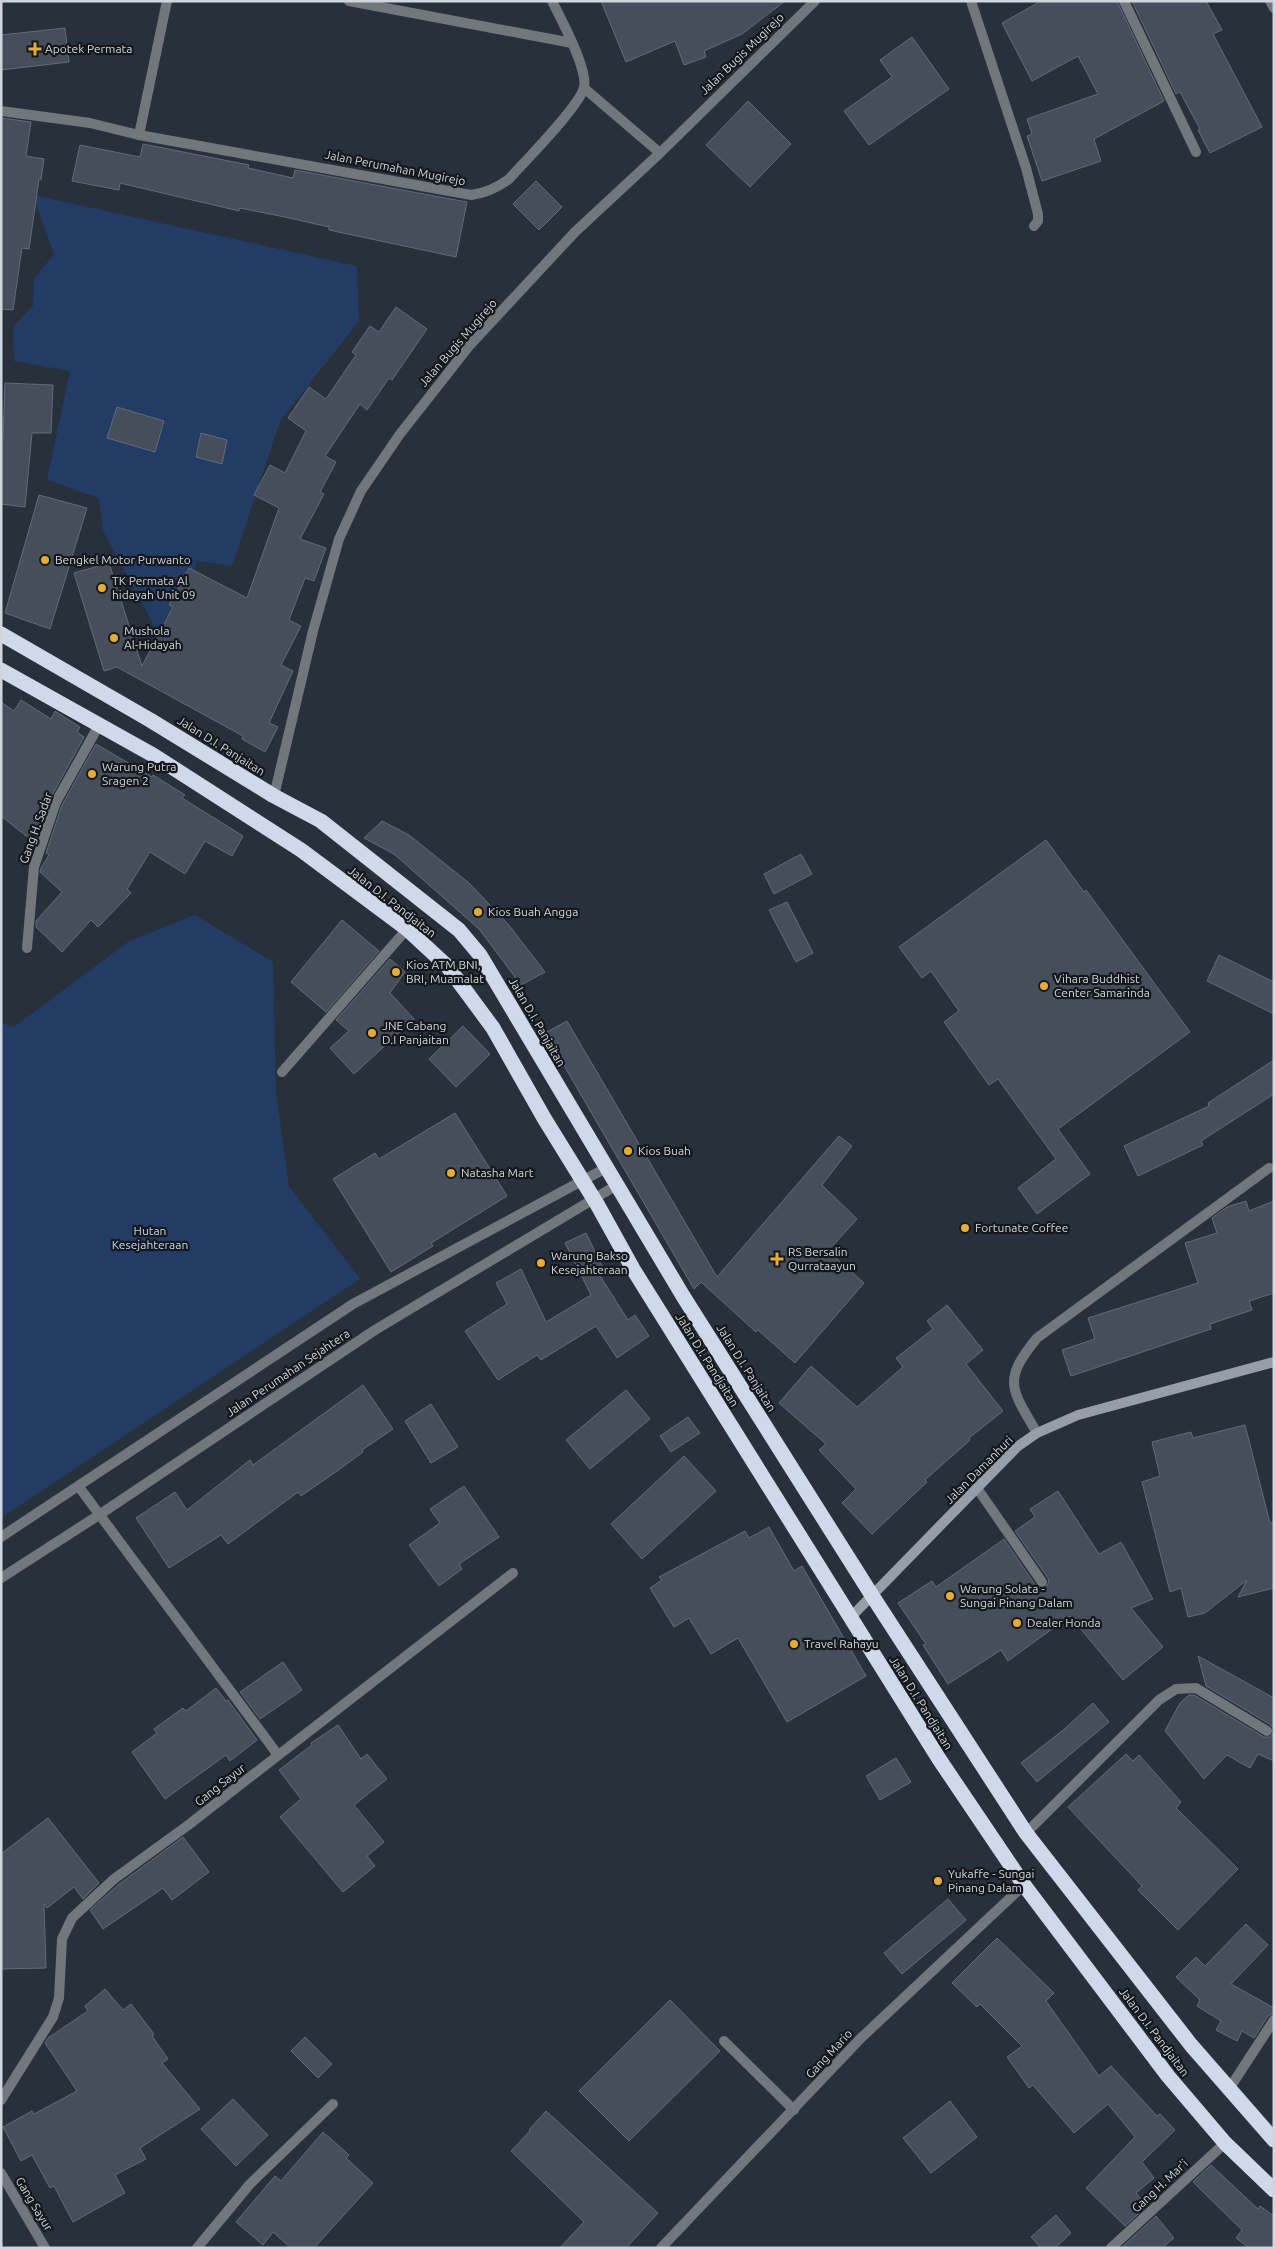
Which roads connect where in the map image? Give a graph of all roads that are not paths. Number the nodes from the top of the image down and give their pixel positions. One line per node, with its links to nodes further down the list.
1 (167, 1): 12 (street)
2 (349, 1): 9 (street)
3 (552, 1): 9 (street)
4 (815, 1): 13 (street, Jalan Bugis Mugirejo)
5 (971, 1): 15 (street)
6 (1124, 1): 14 (street)
7 (1270, 1): 8 (street)
8 (1274, 8)
9 (572, 42): 10 (street)
10 (584, 88): 12 (street, Jalan Perumahan Mugirejo); 13 (street)
11 (1, 110): 12 (street, Jalan Perumahan Mugirejo)
12 (139, 135)
13 (660, 152): 19 (street, Jalan Bugis Mugirejo)
14 (1196, 152)
15 (1034, 226)
16 (1, 634): 19 (highway, Jalan D.I. Panjaitan)
17 (1, 670): 18 (highway, Jalan D.I. Pandjaitan)
18 (99, 725): 20 (highway, Jalan D.I. Pandjaitan); 21 (street, Gang H. Sadar)
19 (274, 796): 23 (highway, Jalan D.I. Panjaitan)
20 (407, 929): 22 (street); 25 (highway, Jalan D.I. Pandjaitan)
21 (27, 948)
22 (282, 1072)
23 (606, 1168): 25 (street, Jalan Perumahan Sejahtera); 26 (highway, Jalan D.I. Panjaitan)
24 (1269, 1168): 29 (street)
25 (583, 1180): 27 (highway, Jalan D.I. Pandjaitan); 30 (street, Jalan Perumahan Sejahtera)
26 (617, 1185): 27 (street, Jalan Perumahan Sejahtera); 37 (highway, Jalan D.I. Panjaitan)
27 (594, 1199): 32 (street, Jalan Perumahan Sejahtera); 38 (highway, Jalan D.I. Pandjaitan)
28 (1274, 1362): 29 (street, Jalan Damanhuri)
29 (1036, 1433): 31 (street, Jalan Damanhuri)
30 (79, 1487): 32 (street); 33 (street, Jalan Perumahan Sejahtera)
31 (977, 1488): 36 (street); 37 (street, Jalan Damanhuri)
32 (99, 1515): 35 (street, Jalan Perumahan Sejahtera); 40 (street)
33 (1, 1537)
34 (513, 1573): 40 (street, Gang Sayur)
35 (1, 1578)
36 (1042, 1582)
37 (872, 1597): 38 (street, Jalan Damanhuri); 41 (highway, Jalan D.I. Pandjaitan)
38 (850, 1618): 42 (highway, Jalan D.I. Pandjaitan)
39 (1267, 1731): 41 (street)
40 (278, 1755): 46 (street, Gang Sayur)
41 (1026, 1833): 45 (highway, Jalan D.I. Pandjaitan)
42 (1024, 1885): 48 (street, Gang Mario); 50 (highway, Jalan D.I. Pandjaitan)
43 (1274, 2020): 45 (street)
44 (724, 2041): 48 (street)
45 (1228, 2089): 49 (highway, Jalan D.I. Pandjaitan)
46 (1, 2100)
47 (333, 2104): 53 (street)
48 (794, 2110): 57 (street, Gang Mario)
49 (1274, 2140)
50 (1226, 2143): 52 (highway, Jalan D.I. Pandjaitan); 58 (street, Gang H. Mar'i)
51 (1, 2173): 54 (street, Gang Sayur)
52 (1274, 2190)
53 (204, 2240): 55 (street); 56 (street)
54 (45, 2248)
55 (197, 2248)
56 (213, 2248)
57 (661, 2248)
58 (1111, 2248)

